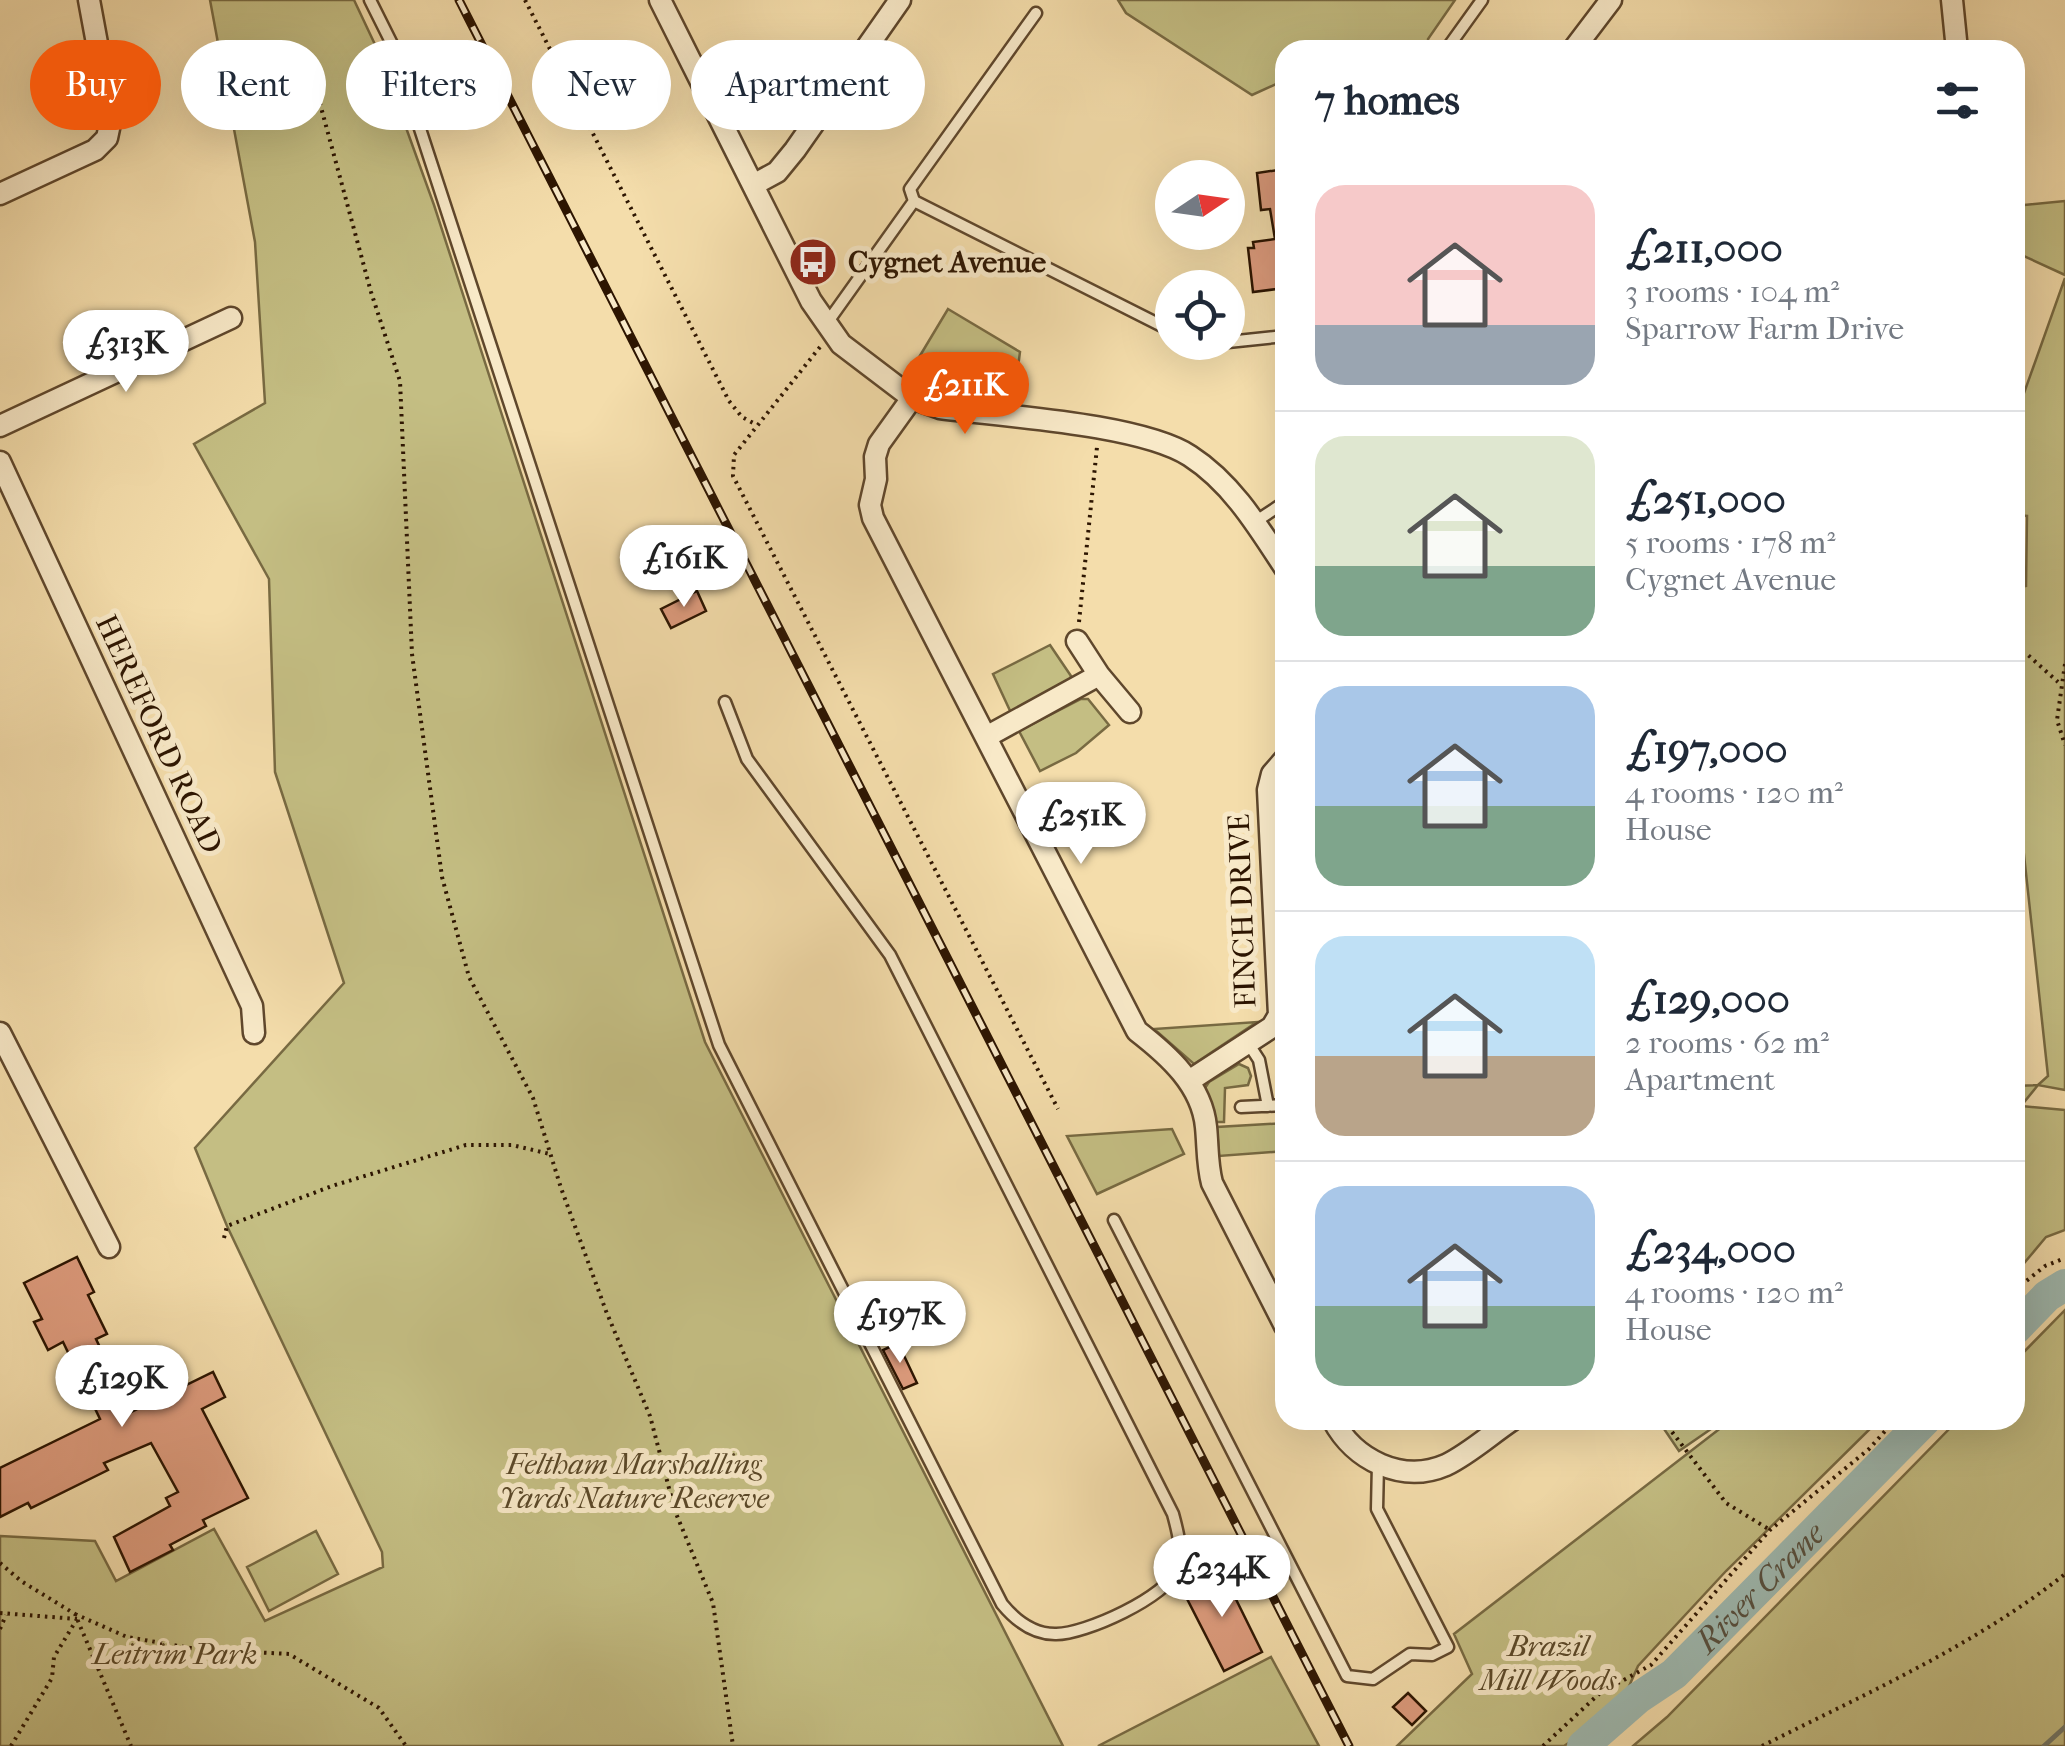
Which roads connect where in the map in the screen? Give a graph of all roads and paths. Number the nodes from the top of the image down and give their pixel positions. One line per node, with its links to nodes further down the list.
1 (88, 0): 15 (street)
2 (370, 0): 35 (lane)
3 (525, 0): 23 (path)
4 (660, 0): 14 (street)
5 (900, 0): 14 (street)
6 (1482, 0): 10 (lane)
7 (1610, 0): 11 (street)
8 (1952, 0): 12 (street)
9 (1036, 13): 16 (lane)
10 (1452, 40)
11 (1580, 40)
12 (1956, 40)
13 (326, 125): 50 (path)
14 (754, 185): 19 (street)
15 (0, 194)
16 (914, 201): 18 (lane); 19 (lane)
17 (231, 318): 24 (street)
18 (1155, 322)
19 (828, 329): 22 (street); 23 (path)
20 (1275, 337): 21 (lane)
21 (1245, 340)
22 (912, 398): 25 (street); 37 (street)
23 (757, 425): 49 (path)
24 (0, 426)
25 (1099, 430): 28 (street); 30 (path)
26 (0, 462): 43 (street, HEREFORD ROAD)
27 (1275, 509): 28 (lane)
28 (1255, 522): 29 (street)
29 (1275, 553)
30 (1077, 641): 33 (street)
31 (2025, 654): 34 (path)
32 (2065, 664): 34 (path)
33 (1099, 675): 36 (street); 37 (street)
34 (2060, 684): 38 (path)
35 (725, 702)
36 (1130, 712)
37 (986, 737): 45 (street)
38 (2065, 745)
39 (1275, 771): 40 (street, FINCH DRIVE)
40 (1275, 904)
41 (1275, 1022): 44 (street, FINCH DRIVE)
42 (0, 1033): 53 (street)
43 (254, 1033)
44 (1248, 1042): 45 (street, FINCH DRIVE); 47 (lane)
45 (1189, 1081): 56 (street)
46 (1241, 1106): 47 (lane)
47 (1268, 1106): 48 (lane)
48 (1275, 1106)
49 (1058, 1109)
50 (550, 1154): 52 (path); 72 (path)
51 (1114, 1220): 61 (lane)
52 (224, 1238)
53 (108, 1247)
54 (2065, 1258): 55 (path)
55 (2025, 1282)
56 (1275, 1306)
57 (1339, 1430): 61 (street)
58 (1497, 1430): 61 (street)
59 (1670, 1430): 62 (path)
60 (1886, 1430): 62 (path)
61 (1378, 1464)
62 (1770, 1530): 73 (path)
63 (0, 1563): 66 (path)
64 (2065, 1574): 68 (path)
65 (3, 1613): 66 (path); 67 (path)
66 (76, 1617): 69 (path); 70 (path); 71 (path)
67 (0, 1629)
68 (1779, 1738): 74 (path); 75 (path)
69 (130, 1744)
70 (12, 1746)
71 (406, 1746)
72 (733, 1746)
73 (1543, 1746)
74 (1762, 1746)
75 (1777, 1746)

